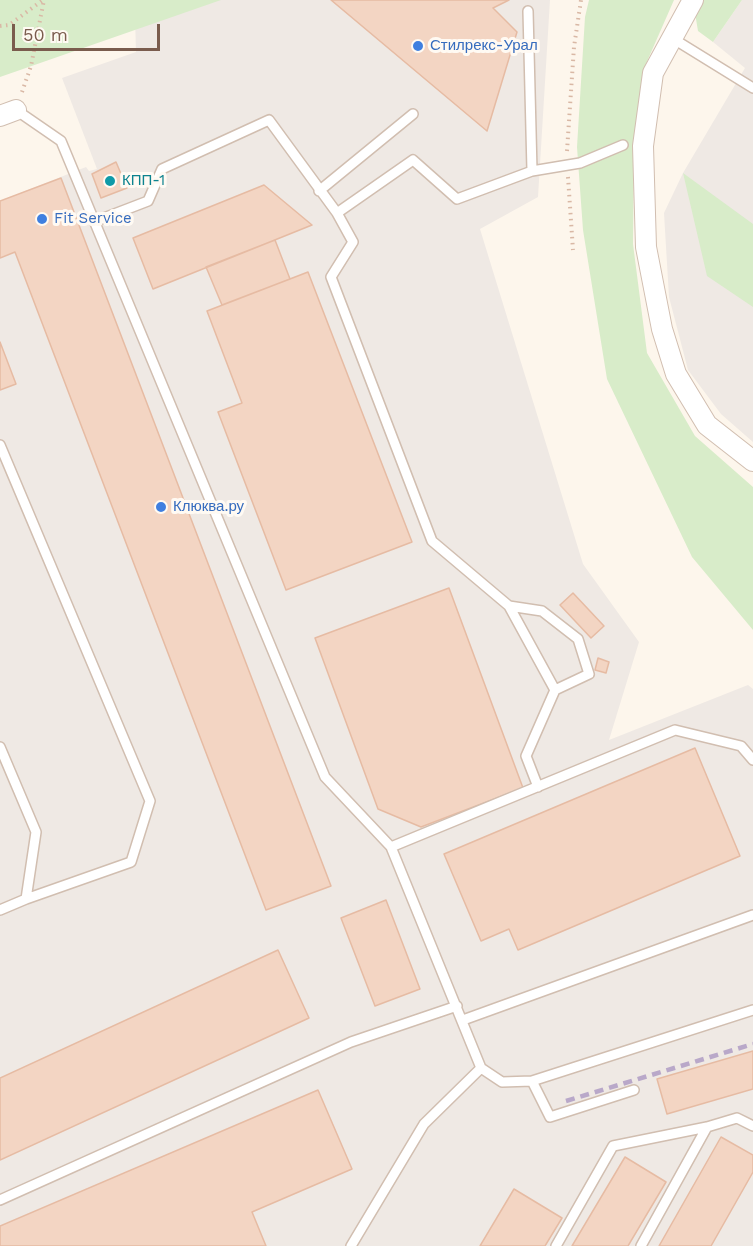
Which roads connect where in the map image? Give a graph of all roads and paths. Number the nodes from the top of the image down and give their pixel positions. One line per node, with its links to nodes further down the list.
1 (43, 0): 5 (path); 8 (path)
2 (581, 0): 11 (path)
3 (693, 0): 6 (street)
4 (528, 11): 12 (lane)
5 (0, 26)
6 (672, 38): 7 (lane); 18 (street)
7 (753, 88)
8 (8, 113): 15 (lane)
9 (413, 114): 13 (lane)
10 (623, 146): 11 (lane)
11 (568, 166): 12 (lane); 16 (path)
12 (532, 171): 14 (lane)
13 (319, 191): 14 (lane); 15 (lane)
14 (337, 213): 19 (lane)
15 (96, 221): 24 (lane)
16 (573, 250)
17 (0, 445): 25 (lane)
18 (753, 461)
19 (509, 606): 20 (lane); 20 (lane)
20 (555, 690): 23 (lane)
21 (0, 747): 25 (lane)
22 (753, 760): 23 (lane)
23 (538, 787): 24 (lane)
24 (391, 847): 28 (lane)
25 (26, 899): 26 (lane)
26 (0, 910)
27 (753, 915): 30 (lane)
28 (457, 1006): 30 (lane); 36 (lane)
29 (753, 1010): 32 (lane)
30 (463, 1020): 31 (lane)
31 (481, 1068): 32 (lane); 37 (lane)
32 (532, 1081): 33 (lane)
33 (634, 1090)
34 (753, 1126): 35 (lane)
35 (707, 1127): 38 (lane); 39 (lane)
36 (0, 1200)
37 (351, 1246)
38 (556, 1246)
39 (641, 1246)

